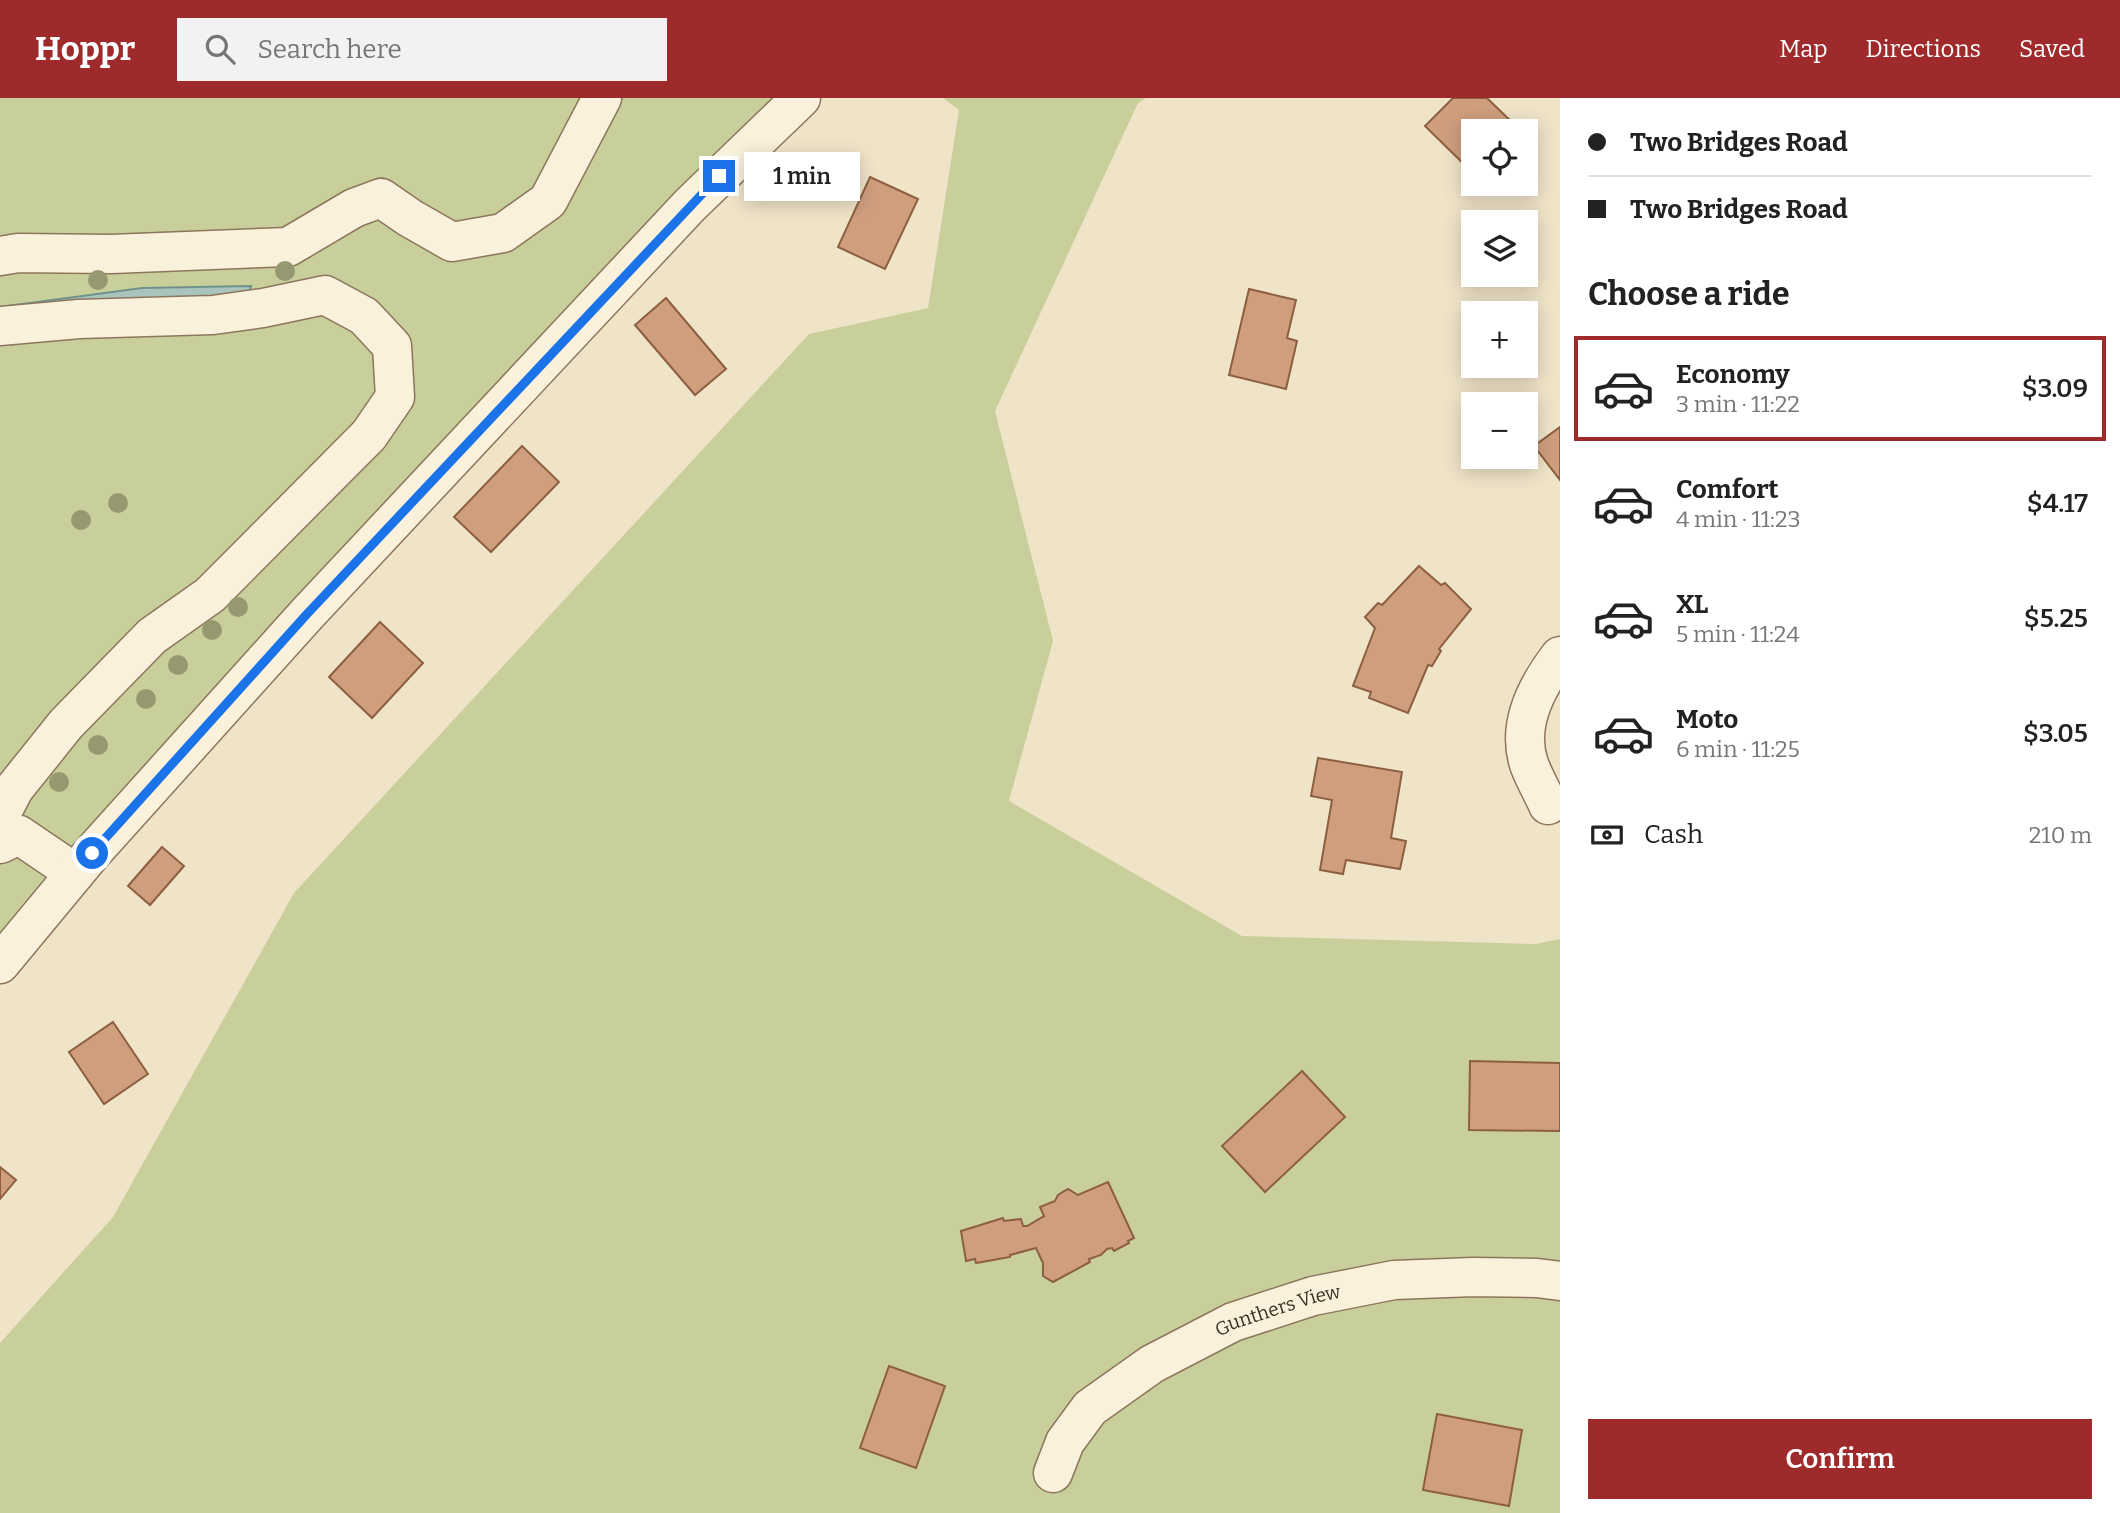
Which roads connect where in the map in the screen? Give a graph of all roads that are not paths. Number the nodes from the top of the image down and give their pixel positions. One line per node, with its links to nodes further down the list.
1 (602, 98): 5 (street)
2 (778, 98): 4 (street)
3 (802, 98): 4 (street)
4 (733, 162): 11 (street)
5 (0, 256)
6 (0, 326): 9 (street)
7 (1560, 656): 8 (street)
8 (1548, 805)
9 (0, 816)
10 (0, 844): 11 (street)
11 (75, 873): 12 (street)
12 (0, 964)
13 (1560, 1281): 14 (street, Gunthers View)
14 (1053, 1473)

